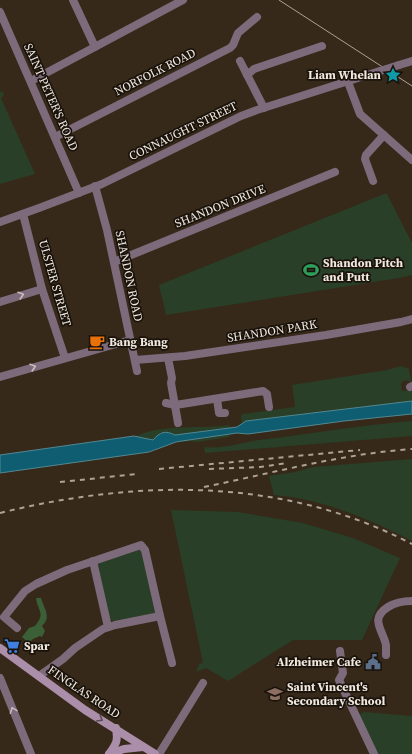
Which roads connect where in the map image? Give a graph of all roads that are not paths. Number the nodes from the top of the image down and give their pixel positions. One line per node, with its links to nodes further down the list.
1 (73, 0): 6 (street)
2 (183, 0): 6 (street)
3 (0, 12): 10 (street, SAINT PETER'S ROAD)
4 (257, 17): 14 (street, NORFOLK ROAD)
5 (322, 46): 9 (street)
6 (95, 47): 10 (street)
7 (240, 61): 9 (street)
8 (412, 62): 11 (street, CONNAUGHT STREET, bridge)
9 (247, 76): 12 (street)
10 (31, 81): 14 (street, SAINT PETER'S ROAD)
11 (348, 82): 12 (street, CONNAUGHT STREET); 13 (street)
12 (264, 108): 18 (street, CONNAUGHT STREET)
13 (384, 135): 15 (street); 17 (street)
14 (55, 136): 19 (street, SAINT PETER'S ROAD)
15 (412, 160)
16 (335, 172): 22 (street, SHANDON DRIVE)
17 (373, 181)
18 (95, 186): 19 (street, CONNAUGHT STREET); 22 (street, SHANDON ROAD)
19 (79, 193): 20 (street, CONNAUGHT STREET)
20 (23, 214): 21 (street, CONNAUGHT STREET); 23 (street, ULSTER STREET)
21 (0, 222)
22 (114, 262): 26 (street, SHANDON ROAD)
23 (42, 289): 24 (street, one-way to 23); 27 (street, ULSTER STREET)
24 (0, 302)
25 (412, 319): 28 (street, SHANDON PARK)
26 (130, 340): 27 (street); 29 (street, SHANDON ROAD)
27 (65, 358): 31 (street, one-way to 27)
28 (168, 358): 29 (street, SHANDON PARK); 34 (street)
29 (135, 360): 30 (street, SHANDON ROAD)
30 (137, 371)
31 (0, 377)
32 (217, 399): 34 (street); 35 (street); 36 (street)
33 (166, 403): 34 (street)
34 (175, 405): 37 (street)
35 (269, 407)
36 (225, 413)
37 (178, 423)
38 (93, 560): 40 (street); 41 (street); 42 (street)
39 (412, 601): 45 (street)
40 (160, 616): 41 (street); 46 (street)
41 (108, 627): 47 (street)
42 (17, 628)
43 (0, 648): 47 (main road, FINGLAS ROAD)
44 (340, 650): 56 (street)
45 (386, 655)
46 (172, 663)
47 (39, 676): 50 (main road, FINGLAS ROAD, one-way to 50)
48 (0, 678): 52 (street, one-way to 48)
49 (203, 683): 55 (street)
50 (116, 728): 51 (main road, FINGLAS ROAD); 53 (main road)
51 (144, 747): 53 (main road); 54 (main road, FINGLAS ROAD)
52 (31, 754)
53 (109, 754)
54 (155, 754)
55 (159, 754)
56 (374, 754)

